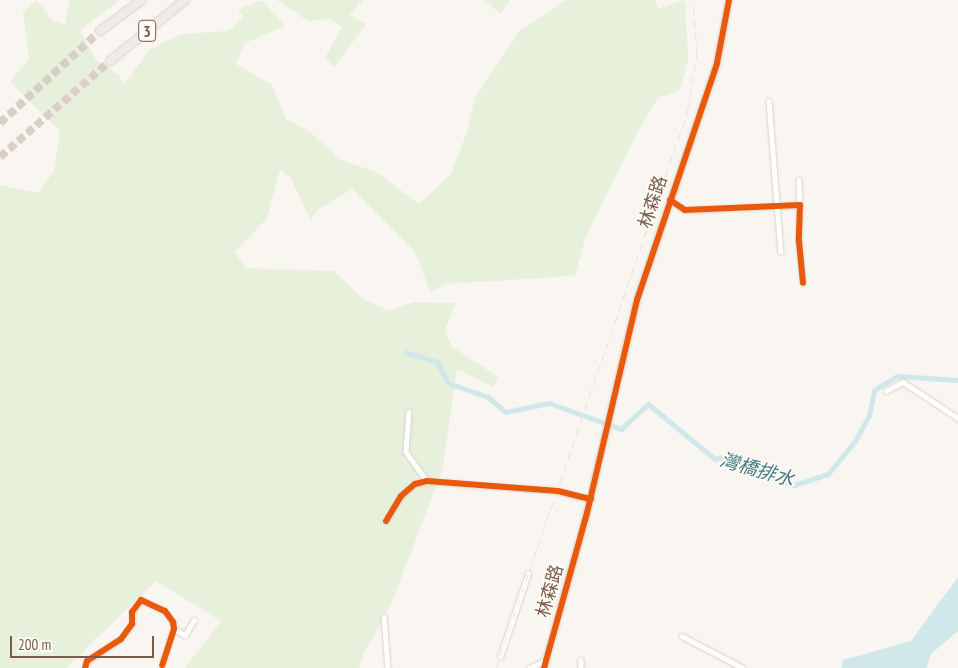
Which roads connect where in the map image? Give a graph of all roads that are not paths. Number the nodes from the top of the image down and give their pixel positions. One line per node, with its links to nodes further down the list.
1 (142, 0): 4 (highway, 3)
2 (185, 0): 5 (highway, 3)
3 (729, 0): 8 (main road, 林森路)
4 (100, 31)
5 (110, 61)
6 (769, 101): 10 (street)
7 (799, 180): 9 (street)
8 (670, 200): 10 (street); 17 (main road, 林森路)
9 (800, 204): 10 (street); 12 (street)
10 (777, 205): 11 (street)
11 (781, 252)
12 (803, 283)
13 (886, 391): 15 (street)
14 (409, 412): 16 (street)
15 (958, 418)
16 (427, 481): 17 (street); 18 (street)
17 (591, 499): 25 (main road, 林森路)
18 (386, 521)
19 (528, 574): 24 (street)
20 (384, 617): 29 (street)
21 (194, 620): 22 (street)
22 (174, 629): 27 (street); 28 (street)
23 (682, 636): 33 (street)
24 (500, 657)
25 (546, 660): 30 (street); 31 (main road, 林森路)
26 (581, 660): 32 (street)
27 (162, 665)
28 (85, 668)
29 (388, 668)
30 (529, 668)
31 (544, 668)
32 (581, 668)
33 (743, 668)

